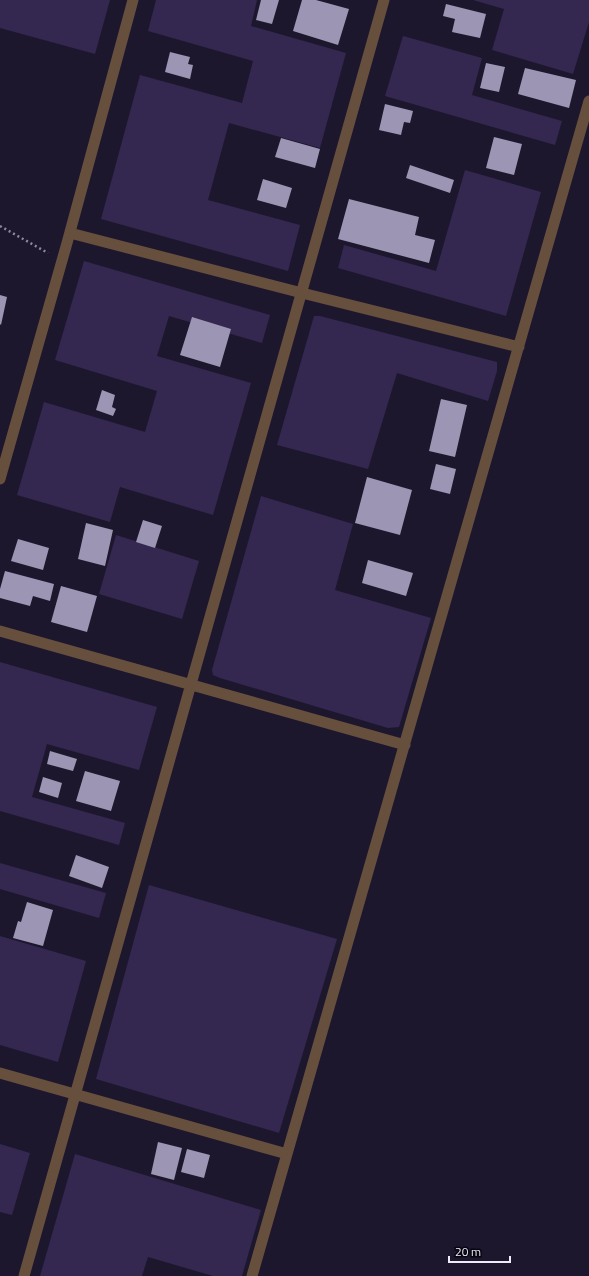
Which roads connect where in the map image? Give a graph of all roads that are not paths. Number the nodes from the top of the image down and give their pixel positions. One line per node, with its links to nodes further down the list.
1 (133, 0): 4 (street)
2 (384, 0): 5 (street)
3 (589, 101): 6 (street)
4 (70, 233): 5 (street); 7 (street)
5 (302, 293): 6 (street); 9 (street)
6 (519, 347): 10 (street)
7 (0, 479)
8 (0, 631): 9 (street)
9 (191, 685): 10 (street); 12 (street)
10 (405, 745): 13 (street)
11 (0, 1073): 12 (street)
12 (75, 1094): 13 (street); 14 (street)
13 (287, 1154): 15 (street)
14 (24, 1276)
15 (252, 1276)

